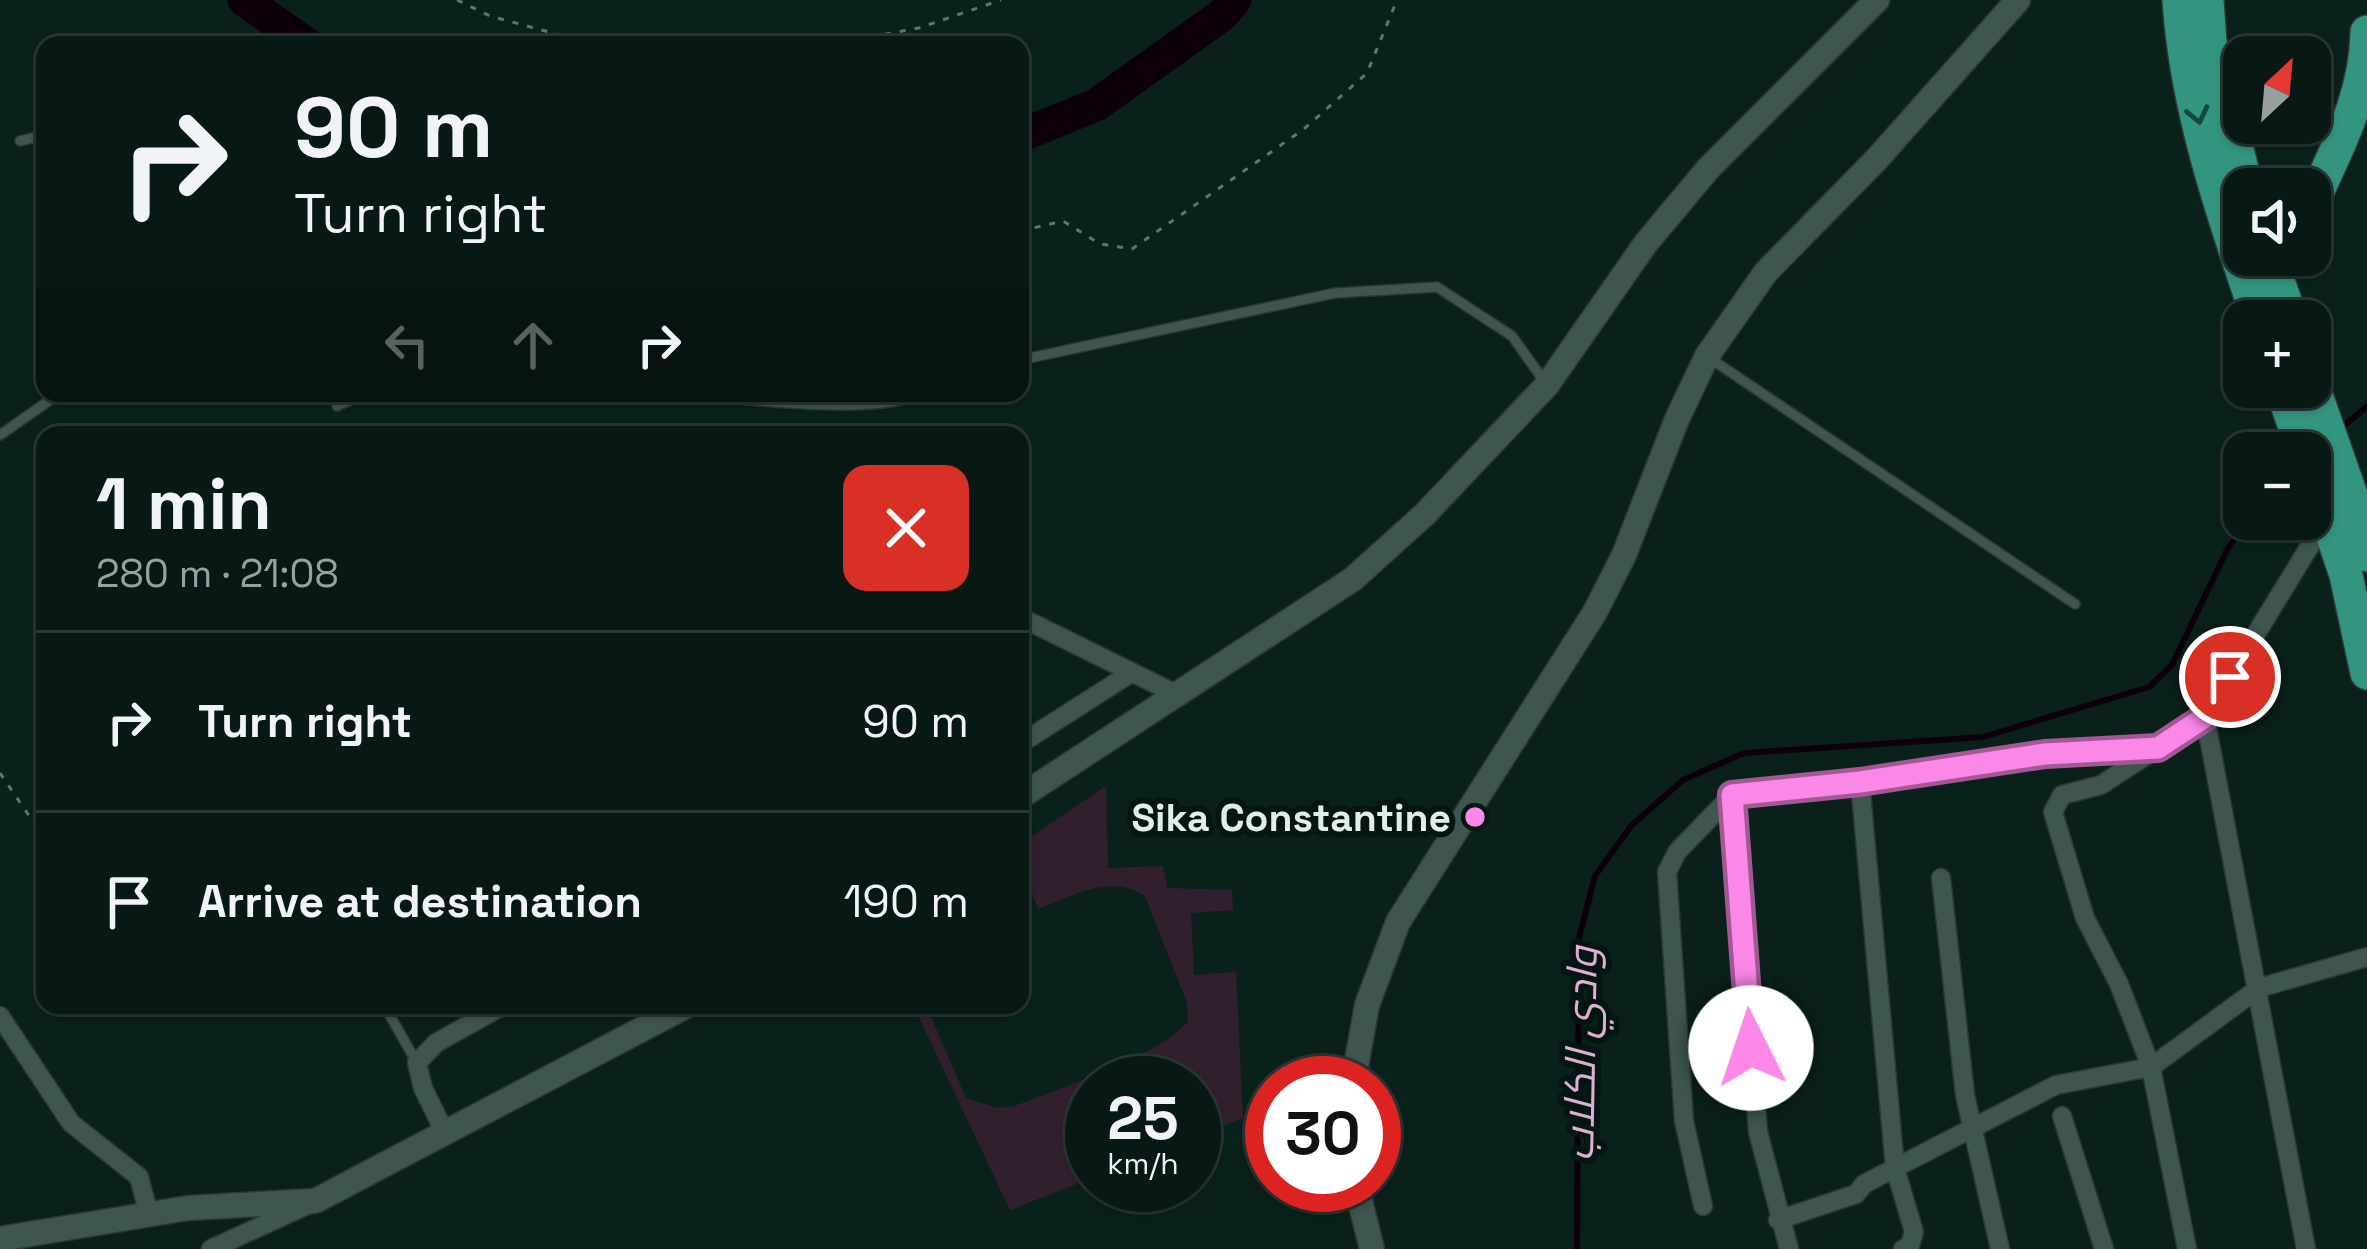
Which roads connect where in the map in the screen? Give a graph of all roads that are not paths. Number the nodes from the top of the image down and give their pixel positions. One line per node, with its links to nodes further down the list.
1 (1877, 0): 15 (street)
2 (2018, 0): 6 (street)
3 (2179, 0): 12 (highway, one-way to 12)
4 (2207, 0): 10 (highway)
5 (2362, 0): 7 (highway)
6 (1999, 12): 13 (street)
7 (2367, 30): 11 (highway)
8 (36, 137): 9 (lane)
9 (20, 141)
10 (2243, 168)
11 (2328, 168)
12 (2252, 300)
13 (1707, 356): 26 (lane); 46 (street)
14 (1029, 358): 15 (lane)
15 (1547, 385): 30 (street)
16 (47, 402): 22 (lane)
17 (346, 402): 20 (lane)
18 (747, 402): 19 (lane)
19 (882, 402)
20 (337, 406)
21 (2316, 408): 24 (highway)
22 (0, 435)
23 (2331, 502): 24 (highway)
24 (2334, 507): 25 (highway); 29 (highway); 31 (street)
25 (2367, 555)
26 (2075, 604)
27 (1029, 622): 28 (street)
28 (1131, 673): 30 (street); 32 (street)
29 (2367, 673)
30 (1180, 696): 35 (street)
31 (2205, 717): 33 (street); 39 (street)
32 (1029, 738)
33 (2158, 748): 34 (street); 48 (street)
34 (1860, 782): 36 (street); 52 (street)
35 (1029, 791)
36 (1732, 795): 54 (street); 57 (street)
37 (1941, 878): 50 (street)
38 (2367, 957): 39 (street)
39 (2259, 988): 48 (street); 66 (street)
40 (389, 1014): 47 (lane)
41 (467, 1014): 45 (street)
42 (489, 1014): 45 (street)
43 (671, 1014): 51 (street)
44 (0, 1016): 56 (street)
45 (469, 1026): 47 (street)
46 (1358, 1056)
47 (417, 1064): 51 (street)
48 (2151, 1067): 50 (street); 65 (street)
49 (2062, 1116): 64 (street)
50 (1975, 1129): 52 (street); 63 (street)
51 (445, 1133): 53 (street)
52 (1895, 1168): 57 (street); 62 (street)
53 (315, 1201): 56 (street); 59 (street)
54 (1703, 1206)
55 (1363, 1212): 60 (street)
56 (149, 1215): 58 (street)
57 (1778, 1220): 61 (street)
58 (0, 1239)
59 (211, 1249)
60 (1372, 1249)
61 (1789, 1249)
62 (1903, 1249)
63 (2000, 1249)
64 (2104, 1249)
65 (2187, 1249)
66 (2306, 1249)

